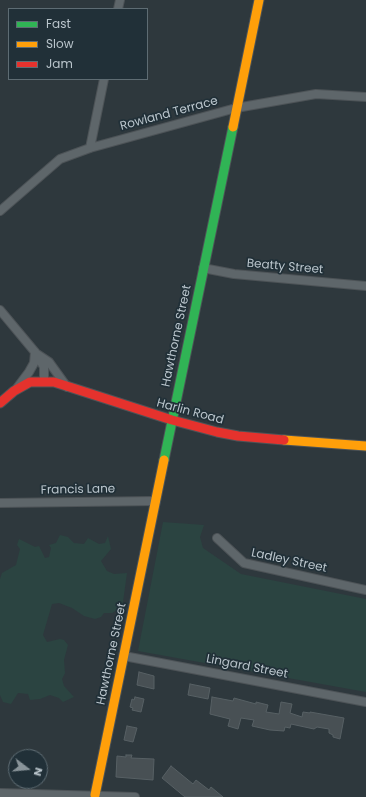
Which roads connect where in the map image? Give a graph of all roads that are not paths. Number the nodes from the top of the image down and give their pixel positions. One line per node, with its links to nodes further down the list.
1 (259, 0): 4 (street, Hawthorne Street)
2 (104, 80): 5 (street)
3 (366, 97): 4 (street, Rowland Terrace)
4 (236, 108): 5 (street, Rowland Terrace); 7 (street, Hawthorne Street)
5 (90, 148): 6 (street, Rowland Terrace)
6 (0, 211)
7 (203, 268): 8 (street, Beatty Street); 15 (street, Hawthorne Street)
8 (366, 286)
9 (0, 310): 10 (street)
10 (35, 352): 11 (street); 12 (street); 13 (street)
11 (44, 382): 12 (street, Harlin Road); 13 (street, Harlin Road)
12 (67, 387): 15 (street, Harlin Road)
13 (14, 391): 14 (street, Harlin Road)
14 (0, 403)
15 (172, 420): 16 (street, Harlin Road); 17 (street, Hawthorne Street)
16 (366, 446)
17 (156, 501): 18 (street, Francis Lane); 21 (street, Hawthorne Street)
18 (0, 503)
19 (217, 538): 20 (street, Ladley Street)
20 (366, 590)
21 (124, 656): 22 (street, Lingard Street); 24 (street, Hawthorne Street)
22 (366, 702)
23 (0, 794): 25 (street)
24 (95, 795): 25 (street); 26 (street)
25 (60, 796)
26 (135, 797)

